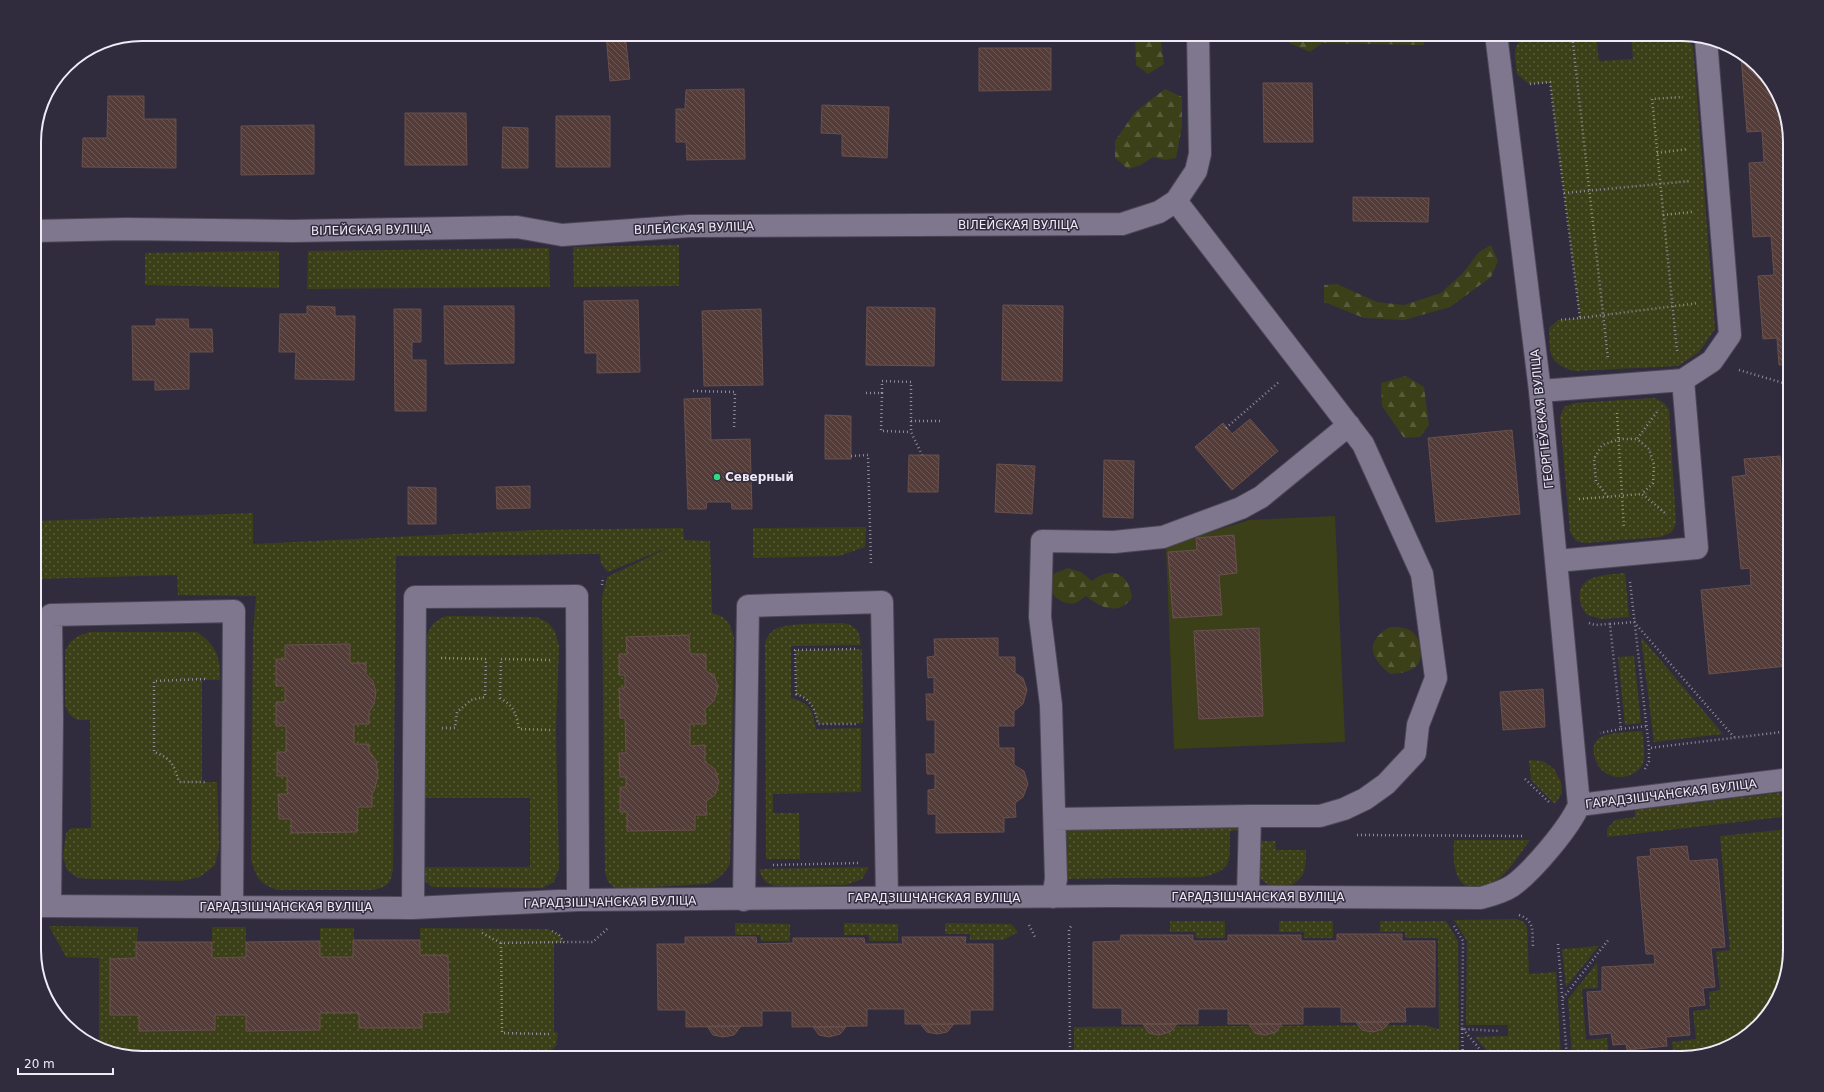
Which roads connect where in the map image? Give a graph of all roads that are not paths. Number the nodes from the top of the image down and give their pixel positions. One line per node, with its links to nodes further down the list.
1 (1198, 41): 4 (street, ВІЛЕЙСКАЯ ВУЛІЦА)
2 (1497, 41): 7 (street, ГЕОРГІЕЎСКАЯ ВУЛІЦА)
3 (1706, 44): 6 (street)
4 (1176, 200): 5 (street, ВІЛЕЙСКАЯ ВУЛІЦА); 8 (street)
5 (41, 231)
6 (1683, 380): 7 (street); 9 (street)
7 (1540, 391): 9 (street, ГЕОРГІЕЎСКАЯ ВУЛІЦА)
8 (1349, 425): 12 (street); 13 (street)
9 (1557, 561): 11 (street, ГЕОРГІЕЎСКАЯ ВУЛІЦА)
10 (1783, 780): 11 (street, ГАРАДЗІШЧАНСКАЯ ВУЛІЦА)
11 (1579, 805): 14 (street, ГАРАДЗІШЧАНСКАЯ ВУЛІЦА)
12 (1250, 816): 13 (street); 14 (street)
13 (1055, 819): 15 (street)
14 (1248, 896): 15 (street, ГАРАДЗІШЧАНСКАЯ ВУЛІЦА)
15 (1053, 897): 16 (street, ГАРАДЗІШЧАНСКАЯ ВУЛІЦА)
16 (887, 898): 18 (street, ГАРАДЗІШЧАНСКАЯ ВУЛІЦА); 18 (street)
17 (578, 900): 18 (street, ГАРАДЗІШЧАНСКАЯ ВУЛІЦА); 21 (street, ГАРАДЗІШЧАНСКАЯ ВУЛІЦА); 21 (street)
18 (744, 900)
19 (42, 906): 20 (street, ГАРАДЗІШЧАНСКАЯ ВУЛІЦА); 20 (street)
20 (232, 907): 21 (street, ГАРАДЗІШЧАНСКАЯ ВУЛІЦА)
21 (413, 908)

